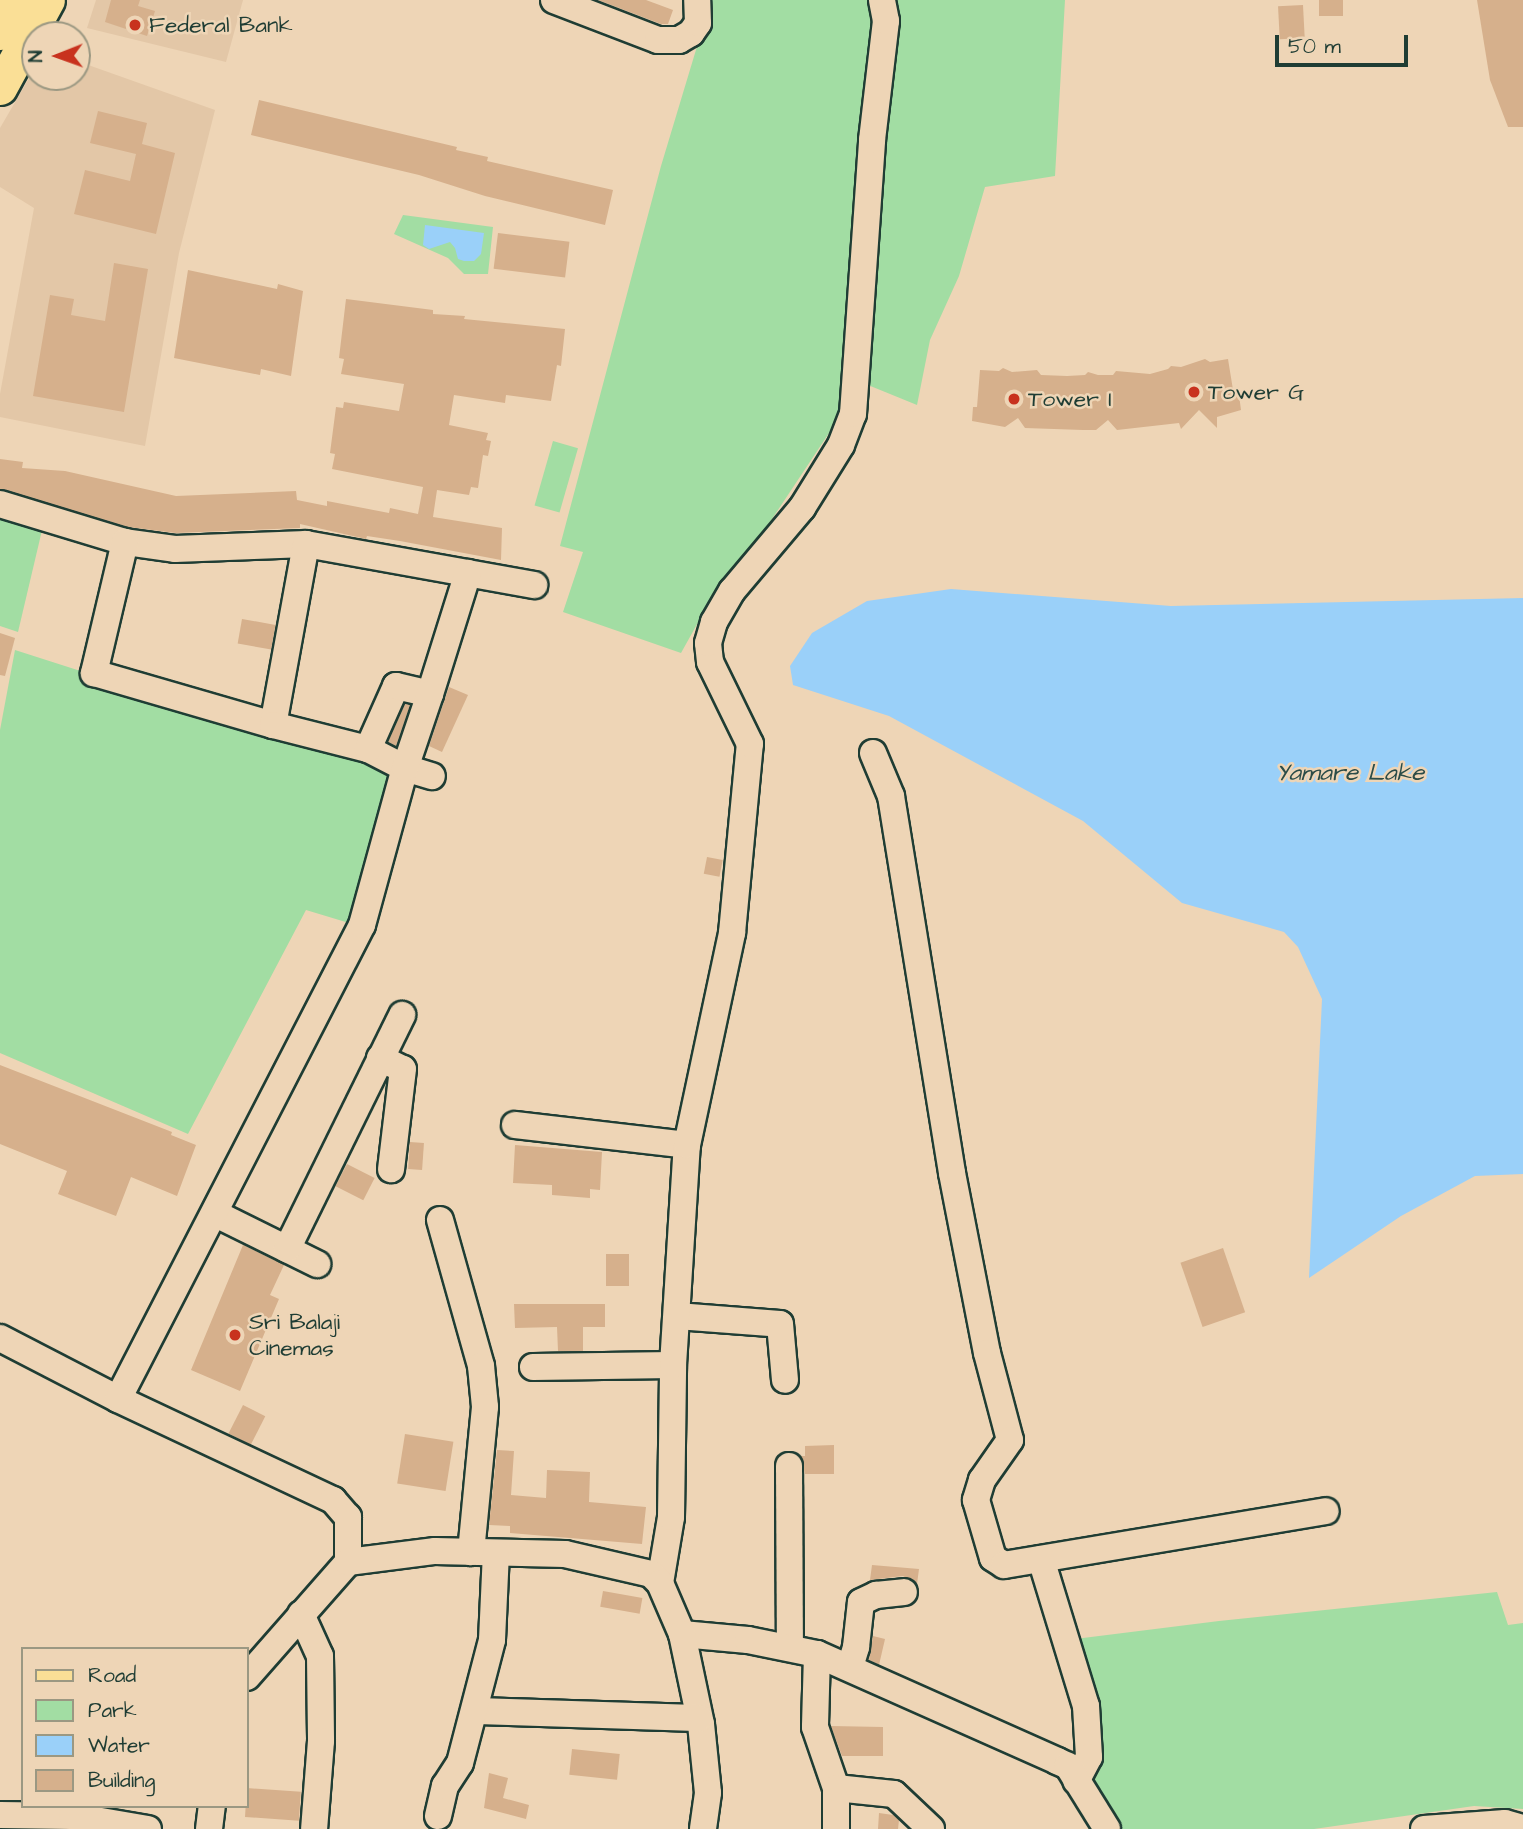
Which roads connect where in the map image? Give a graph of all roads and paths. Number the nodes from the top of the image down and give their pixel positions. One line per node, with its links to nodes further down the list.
1 (17, 0): 6 (main road)
2 (48, 0): 7 (main road)
3 (554, 0): 4 (street)
4 (697, 0)
5 (882, 0): 22 (street)
6 (0, 33)
7 (0, 88)
8 (0, 504): 9 (street)
9 (125, 542): 10 (street); 14 (street)
10 (306, 544): 11 (street); 14 (street)
11 (468, 573): 12 (street); 13 (street)
12 (534, 585)
13 (430, 694): 15 (street); 17 (street)
14 (273, 724): 15 (street)
15 (368, 749): 17 (street)
16 (873, 753): 37 (street)
17 (405, 768): 18 (street); 24 (street)
18 (432, 776)
19 (402, 1014): 20 (street)
20 (380, 1058): 23 (street); 26 (street)
21 (514, 1125): 22 (street)
22 (687, 1145): 28 (street)
23 (391, 1168)
24 (216, 1214): 26 (street); 33 (street)
25 (440, 1220): 36 (street)
26 (288, 1249): 27 (street)
27 (317, 1264)
28 (677, 1316): 30 (street); 32 (street)
29 (0, 1338): 33 (street)
30 (673, 1365): 31 (street); 39 (street)
31 (533, 1367)
32 (785, 1380)
33 (118, 1399): 38 (street)
34 (789, 1466): 43 (street)
35 (1325, 1511): 37 (street)
36 (484, 1552): 38 (street); 39 (street); 47 (street)
37 (1041, 1559): 49 (street)
38 (348, 1562): 41 (street)
39 (660, 1583): 42 (street)
40 (904, 1592): 45 (street)
41 (302, 1614): 46 (street); 57 (street)
42 (682, 1634): 43 (street); 48 (street)
43 (790, 1648): 44 (street)
44 (817, 1654): 45 (street); 50 (street)
45 (850, 1667): 49 (street)
46 (248, 1676)
47 (475, 1711): 48 (street); 53 (street)
48 (699, 1717): 58 (street)
49 (1076, 1781): 61 (street)
50 (836, 1788): 59 (street); 60 (street)
51 (212, 1808): 56 (street)
52 (0, 1815): 55 (street)
53 (438, 1816)
54 (1523, 1828): 62 (street)
55 (148, 1829)
56 (209, 1829)
57 (314, 1829)
58 (703, 1829)
59 (836, 1829)
60 (931, 1829)
61 (1107, 1829)
62 (1424, 1829)

